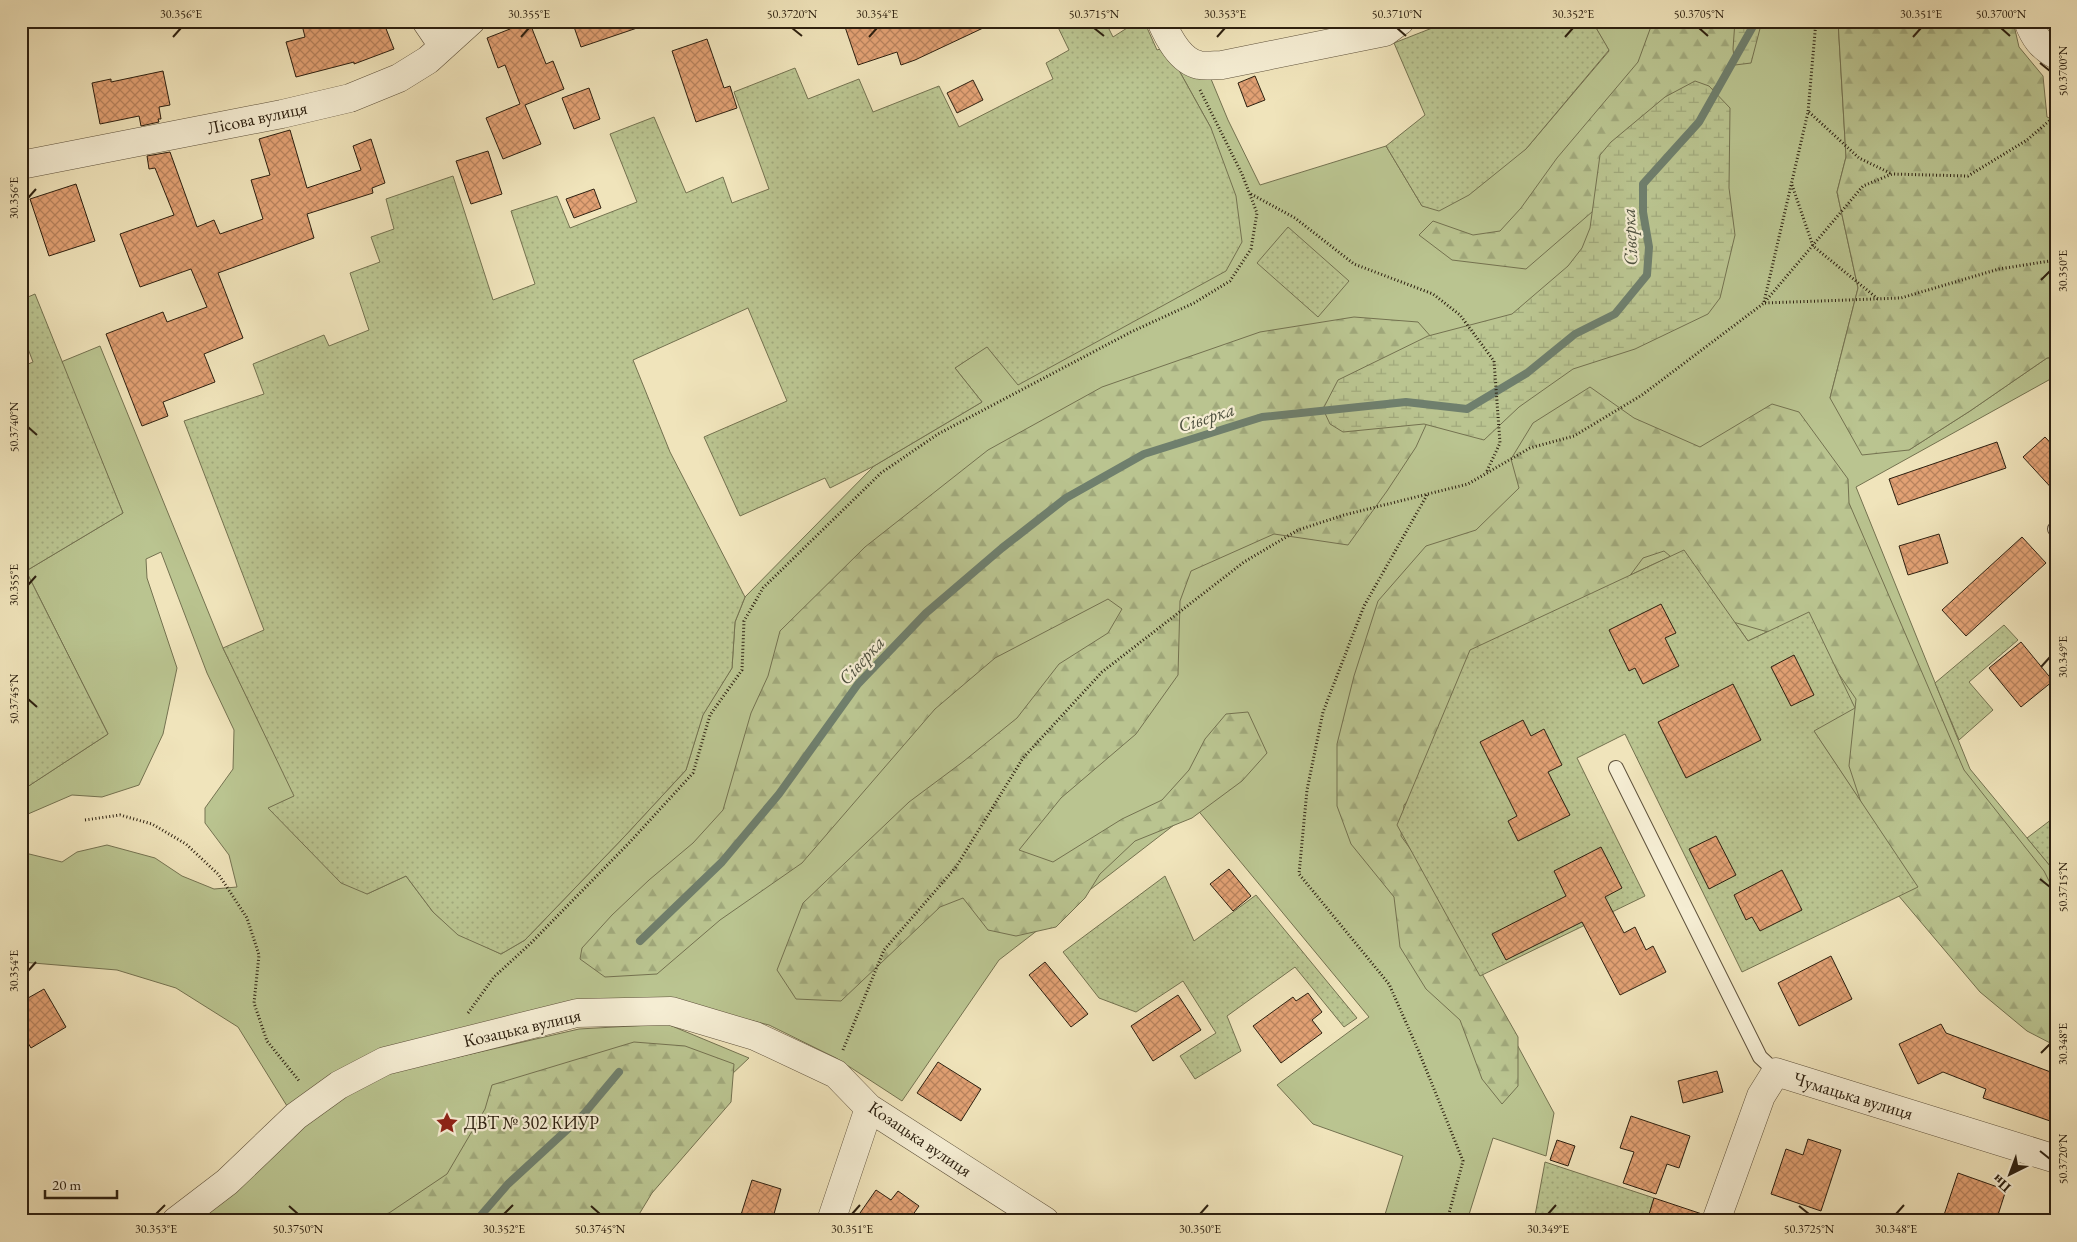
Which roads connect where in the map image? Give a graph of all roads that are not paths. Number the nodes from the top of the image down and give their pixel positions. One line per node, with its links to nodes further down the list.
1 (426, 21): 6 (street)
2 (471, 21): 6 (street, Лісова вулиця)
3 (1161, 21): 4 (street)
4 (1400, 21)
5 (2028, 21): 7 (street)
6 (443, 46): 8 (street, Лісова вулиця)
7 (2056, 55)
8 (21, 165)
9 (1616, 768): 10 (lane)
10 (1776, 1072): 12 (street, Чумацька вулиця); 16 (street, Чумацька вулиця)
11 (869, 1108): 13 (street, Козацька вулиця); 14 (street); 15 (street, Козацька вулиця)
12 (2056, 1159)
13 (176, 1221)
14 (831, 1221)
15 (1045, 1221)
16 (1716, 1221)

